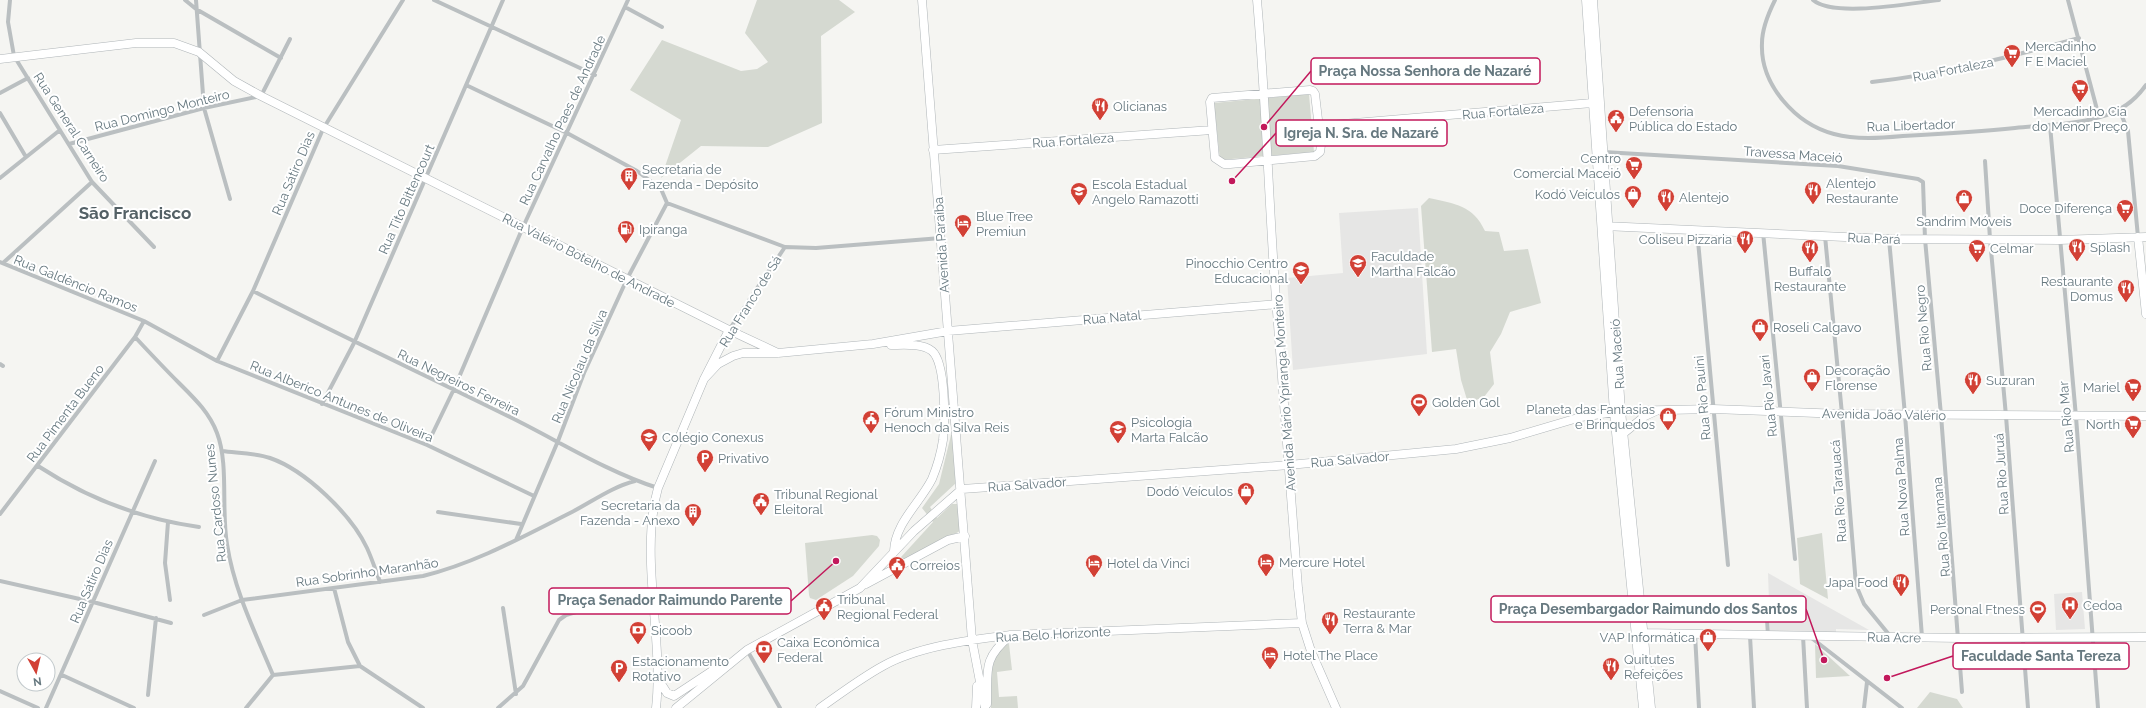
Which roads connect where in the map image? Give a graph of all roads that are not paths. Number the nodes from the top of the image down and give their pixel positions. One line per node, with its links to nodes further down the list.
1 (10, 0): 23 (street, Rua General Carneiro)
2 (185, 0): 17 (street)
3 (196, 0): 17 (street)
4 (403, 0): 41 (street, Rua Sátiro Dias)
5 (434, 0): 18 (street)
6 (503, 0): 18 (street, Rua Tito Bittencourt)
7 (628, 0): 16 (street, Rua Carvalho Paes de Andrade)
8 (922, 0): 46 (street, Avenida Paraíba)
9 (1257, 0): 31 (street, Avenida Mário Ypiranga Monteiro)
10 (1586, 0): 34 (street, Rua Maceió)
11 (1593, 0): 47 (street, Rua Maceió)
12 (1775, 0): 39 (street, Rua Libertador)
13 (1813, 0): 14 (street)
14 (1939, 0)
15 (2068, 0): 20 (street)
16 (625, 7): 19 (street); 26 (street, Rua Carvalho Paes de Andrade)
17 (196, 9): 22 (street); 24 (street)
18 (492, 27): 26 (street); 29 (street, Rua Tito Bittencourt)
19 (662, 28)
20 (2079, 38): 28 (street, Rua Fortaleza); 38 (street)
21 (290, 39): 24 (street)
22 (199, 52): 23 (street, Rua Valério Botelho de Andrade); 33 (street, Rua Valério Botelho de Andrade); 35 (street)
23 (14, 56): 25 (street, Rua Valério Botelho de Andrade); 27 (street, Rua General Carneiro)
24 (281, 58): 33 (street)
25 (0, 59)
26 (594, 75): 44 (street, Rua Carvalho Paes de Andrade)
27 (28, 78): 32 (street); 42 (street, Rua General Carneiro)
28 (1872, 82)
29 (466, 85): 44 (street); 52 (street, Rua Tito Bittencourt)
30 (2146, 87): 36 (street, Rua Libertador)
31 (1265, 92): 40 (street); 43 (street); 49 (street, Avenida Mário Ypiranga Monteiro)
32 (0, 93)
33 (261, 96): 35 (street, Rua Domingo Monteiro); 41 (street, Rua Valério Botelho de Andrade)
34 (1592, 103): 40 (street, Rua Fortaleza); 56 (street, Rua Maceió)
35 (204, 108): 45 (street, Rua Domingo Monteiro); 54 (street)
36 (2119, 109): 38 (street, Rua Libertador); 61 (street)
37 (0, 113): 48 (street)
38 (2099, 117): 39 (street, Rua Libertador)
39 (2050, 125): 66 (street, Rua Rio Mar)
40 (1319, 126): 49 (street)
41 (323, 128): 52 (street, Rua Valério Botelho de Andrade); 71 (street, Rua Sátiro Dias)
42 (60, 130): 45 (street, Rua General Carneiro); 48 (street)
43 (1212, 130): 46 (street, Rua Fortaleza); 49 (street)
44 (568, 134): 55 (street); 57 (street, Rua Carvalho Paes de Andrade)
45 (69, 144): 53 (street, Rua General Carneiro)
46 (933, 150): 62 (street, Avenida Paraíba)
47 (1604, 152): 56 (street, Rua Maceió); 64 (street, Travessa Maceió)
48 (26, 157): 51 (street)
49 (1267, 160): 72 (street, Avenida Mário Ypiranga Monteiro)
50 (1985, 161): 65 (street, Rua Rio Juruá)
51 (0, 178)
52 (426, 180): 57 (street, Rua Valério Botelho de Andrade); 78 (street, Rua Tito Bittencourt)
53 (92, 182): 68 (street, Rua General Carneiro); 69 (street)
54 (230, 199)
55 (667, 203): 67 (street); 70 (street, Rua Nicolau da Silva)
56 (1605, 226): 58 (street, Rua Pará); 87 (street, Rua Maceió)
57 (523, 227): 70 (street, Rua Valério Botelho de Andrade); 83 (street, Rua Carvalho Paes de Andrade)
58 (1697, 230): 59 (street, Rua Pará); 86 (street, Rua Rio Pauini)
59 (1763, 232): 60 (street, Rua Pará); 88 (street, Rua Rio Javari)
60 (1825, 236): 63 (street, Rua Pará); 89 (street, Rua Rio Tarauacá)
61 (2142, 237): 66 (street, Rua Pará); 73 (street)
62 (941, 238): 67 (street); 76 (street, Avenida Paraíba)
63 (1889, 239): 64 (street, Rua Pará); 90 (street, Rua Nova Palma)
64 (1925, 239): 65 (street, Rua Pará); 91 (street, Rua Rio Negro)
65 (1990, 240): 66 (street, Rua Pará); 92 (street, Rua Rio Juruá)
66 (2060, 240): 94 (street, Rua Rio Mar)
67 (785, 247): 75 (street, Rua Franco de Sá)
68 (154, 248)
69 (1, 263): 74 (street, Rua Galdêncio Ramos)
70 (627, 279): 75 (street, Rua Valério Botelho de Andrade); 96 (street, Rua Nicolau da Silva)
71 (253, 291): 78 (street, Rua Negreiros Ferreira); 81 (street, Rua Sátiro Dias)
72 (1277, 304): 76 (street, Rua Natal); 100 (street, Avenida Mário Ypiranga Monteiro)
73 (2146, 314)
74 (144, 321): 77 (street, Rua Pimenta Bueno); 81 (street, Rua Alberico Antunes de Oliveira)
75 (729, 330): 80 (street, Rua Valério Botelho de Andrade); 82 (street, Rua Franco de Sá)
76 (948, 331): 79 (street, Rua Valério Botelho de Andrade); 104 (street, Avenida Paraíba)
77 (134, 337): 98 (street, Rua Cardoso Nunes); 101 (street, Rua Pimenta Bueno)
78 (354, 342): 83 (street, Rua Negreiros Ferreira); 84 (street, Rua Tito Bittencourt)
79 (873, 344): 80 (street, Rua Valério Botelho de Andrade); 114 (street)
80 (778, 352): 82 (street)
81 (217, 361): 84 (street, Rua Alberico Antunes de Oliveira)
82 (704, 379): 103 (street, Rua Franco de Sá)
83 (454, 389): 96 (street, Rua Negreiros Ferreira); 97 (street, Rua Carvalho Paes de Andrade)
84 (322, 404): 97 (street, Rua Alberico Antunes de Oliveira)
85 (1660, 409): 86 (street, Avenida João Valério); 87 (street, Avenida João Valério); 95 (street)
86 (1713, 409): 88 (street, Avenida João Valério); 116 (street, Rua Rio Pauini)
87 (1618, 411): 95 (street, Rua Maceió); 100 (street, Rua Salvador); 171 (street, Rua Maceió)
88 (1779, 412): 89 (street, Avenida João Valério); 115 (street, Rua Rio Javari)
89 (1842, 414): 90 (street, Avenida João Valério); 137 (street, Rua Rio Tarauacá)
90 (1905, 415): 91 (street, Avenida João Valério); 140 (street, Rua Nova Palma)
91 (1941, 415): 92 (street, Avenida João Valério); 141 (street, Rua Rio Itannana)
92 (2006, 416): 94 (street, Avenida João Valério); 138 (street, Rua Rio Juruá)
93 (2146, 416): 94 (street, Avenida João Valério)
94 (2076, 417): 142 (street, Rua Rio Mar)
95 (1624, 433): 131 (street, Rua Maceió)
96 (558, 441): 102 (street, Rua Negreiros Ferreira); 105 (street, Rua Nicolau da Silva)
97 (427, 445): 105 (street, Rua Alberico Antunes de Oliveira)
98 (222, 451): 118 (street); 122 (street, Rua Cardoso Nunes)
99 (155, 461): 106 (street, Rua Sátiro Dias)
100 (1289, 465): 104 (street, Rua Salvador); 130 (street, Avenida Mário Ypiranga Monteiro)
101 (38, 466): 106 (street); 108 (street, Rua Pimenta Bueno)
102 (635, 481): 103 (street, Rua Negreiros Ferreira); 113 (street, Rua Sobrinho Maranhão)
103 (658, 488): 124 (street, Rua Franco de Sá)
104 (962, 489): 112 (street, Avenida Paraíba); 114 (street)
105 (534, 496): 110 (street, Rua Nicolau da Silva)
106 (131, 512): 109 (street); 123 (street, Rua Sátiro Dias)
107 (438, 512): 110 (street)
108 (0, 514)
109 (168, 522): 111 (street); 121 (street)
110 (522, 524): 113 (street, Rua Nicolau da Silva)
111 (199, 527)
112 (965, 536): 120 (street); 143 (street, Avenida Paraíba)
113 (516, 540): 118 (street, Rua Sobrinho Maranhão)
114 (894, 551): 120 (street)
115 (1796, 559)
116 (1728, 565)
117 (0, 581): 123 (street)
118 (380, 582): 119 (street, Rua Sobrinho Maranhão)
119 (334, 588): 122 (street, Rua Sobrinho Maranhão); 146 (street)
120 (860, 588): 144 (street)
121 (170, 600)
122 (242, 600): 126 (street, Rua Sobrinho Maranhão); 148 (street, Rua Cardoso Nunes)
123 (93, 602): 127 (street); 147 (street, Rua Sátiro Dias)
124 (654, 603): 150 (street, Rua Franco de Sá); 154 (street)
125 (503, 608): 154 (street)
126 (204, 615)
127 (156, 618): 129 (street); 155 (street)
128 (1767, 619): 135 (street)
129 (171, 623)
130 (1302, 623): 133 (street, Rua Belo Horizonte); 170 (street, Avenida Mário Ypiranga Monteiro)
131 (1643, 633): 132 (street, Rua Acre); 172 (street, Rua Maceió)
132 (1695, 634): 134 (street, Rua Acre); 173 (street)
133 (1010, 635): 143 (street, Rua Belo Horizonte); 169 (street)
134 (1750, 636): 135 (street, Rua Acre); 174 (street)
135 (1768, 636): 136 (street, Rua Acre)
136 (1806, 636): 137 (street, Rua Acre); 151 (street); 175 (street)
137 (1891, 637): 140 (street, Rua Acre)
138 (2023, 637): 141 (street, Rua Acre); 142 (street, Rua Acre); 178 (street, Rua Rio Juruá)
139 (2146, 637): 142 (street, Rua Acre)
140 (1922, 638): 141 (street, Rua Acre)
141 (1960, 638): 153 (street)
142 (2093, 638): 179 (street, Rua Rio Mar)
143 (972, 640): 149 (street, Avenida Paraíba); 167 (street, Rua Belo Horizonte)
144 (747, 650): 145 (street); 166 (street)
145 (738, 656): 150 (street); 165 (street)
146 (360, 666): 148 (street); 162 (street)
147 (62, 675): 156 (street); 158 (street, Rua Sátiro Dias)
148 (273, 675): 161 (street)
149 (978, 675): 168 (street); 169 (street)
150 (658, 679): 164 (street, Rua Franco de Sá)
151 (1868, 682): 176 (street); 177 (street)
152 (0, 691): 157 (street)
153 (1962, 692)
154 (516, 694): 163 (street)
155 (148, 695)
156 (123, 703): 159 (street); 160 (street)
157 (38, 708)
158 (46, 708)
159 (120, 708)
160 (134, 708)
161 (246, 708)
162 (423, 708)
163 (498, 708)
164 (656, 708)
165 (676, 708)
166 (780, 708)
167 (820, 708)
168 (976, 708)
169 (986, 708)
170 (1336, 708)
171 (1643, 708)
172 (1651, 708)
173 (1699, 708)
174 (1754, 708)
175 (1807, 708)
176 (1864, 708)
177 (1902, 708)
178 (2028, 708)
179 (2098, 708)

